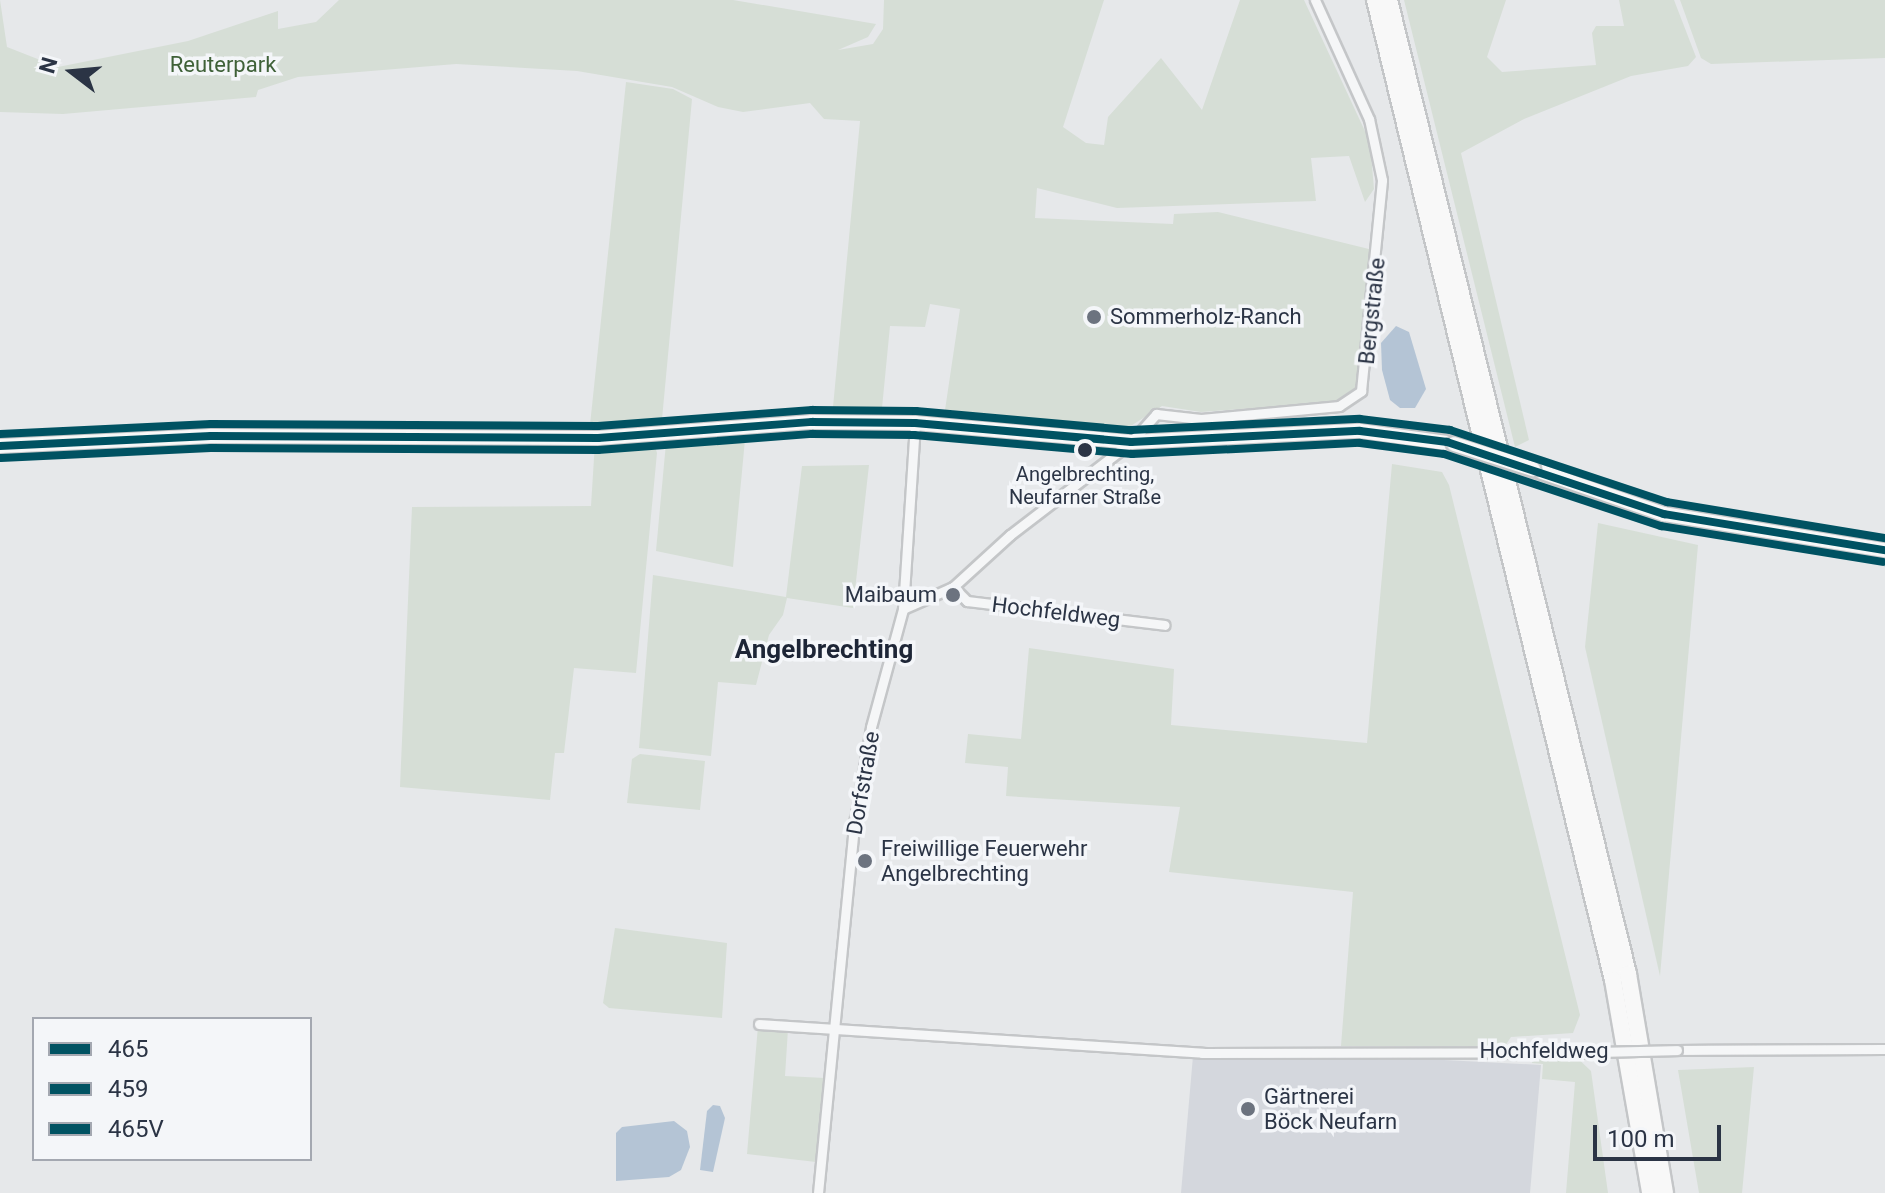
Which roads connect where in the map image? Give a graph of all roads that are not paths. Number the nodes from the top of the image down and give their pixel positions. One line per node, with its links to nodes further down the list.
1 (1315, 0): 5 (street, Bergstraße)
2 (1375, 0): 15 (highway)
3 (1389, 0): 16 (highway)
4 (915, 423): 5 (street); 6 (street); 9 (street, Dorfstraße)
5 (1131, 442): 7 (street, bridge); 8 (street, Bergstraße)
6 (0, 446)
7 (1885, 550)
8 (953, 587): 9 (street, Bergstraße); 10 (street, Hochfeldweg)
9 (903, 609): 12 (street, Dorfstraße)
10 (1165, 625)
11 (759, 1024): 12 (street, Hochfeldweg)
12 (832, 1027): 13 (street, Hochfeldweg, bridge); 14 (street, Dorfstraße)
13 (1885, 1049)
14 (818, 1193)
15 (1650, 1193)
16 (1665, 1193)

